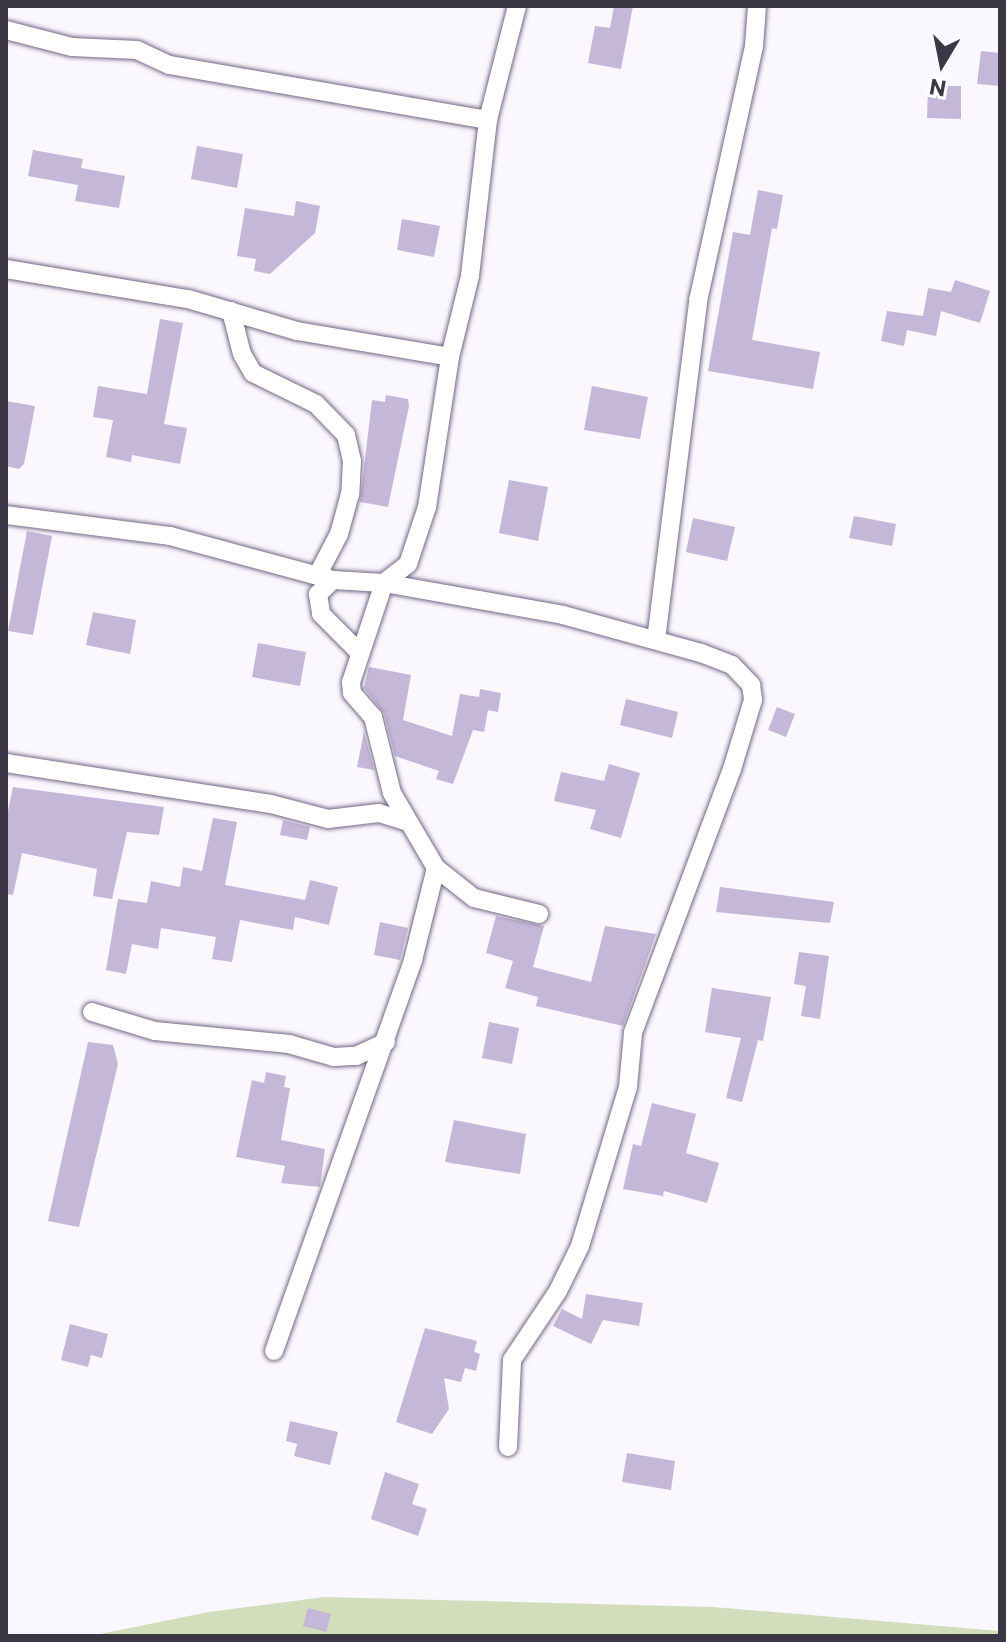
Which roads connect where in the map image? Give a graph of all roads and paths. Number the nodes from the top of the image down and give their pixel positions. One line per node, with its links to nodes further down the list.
1 (517, 6): 4 (street)
2 (757, 6): 11 (street)
3 (6, 30): 4 (street)
4 (488, 120): 7 (street)
5 (6, 269): 6 (street)
6 (231, 311): 7 (street); 9 (street)
7 (450, 357): 10 (street)
8 (6, 515): 9 (street)
9 (325, 578): 10 (street); 12 (street)
10 (384, 583): 11 (street); 12 (street)
11 (656, 640): 22 (street)
12 (360, 653): 14 (street)
13 (6, 763): 15 (street)
14 (392, 793): 15 (street); 16 (street)
15 (379, 813): 16 (street)
16 (405, 821): 17 (street)
17 (436, 868): 18 (street); 20 (street)
18 (539, 914)
19 (92, 1012): 20 (street)
20 (386, 1042): 21 (street)
21 (274, 1351)
22 (508, 1447)

